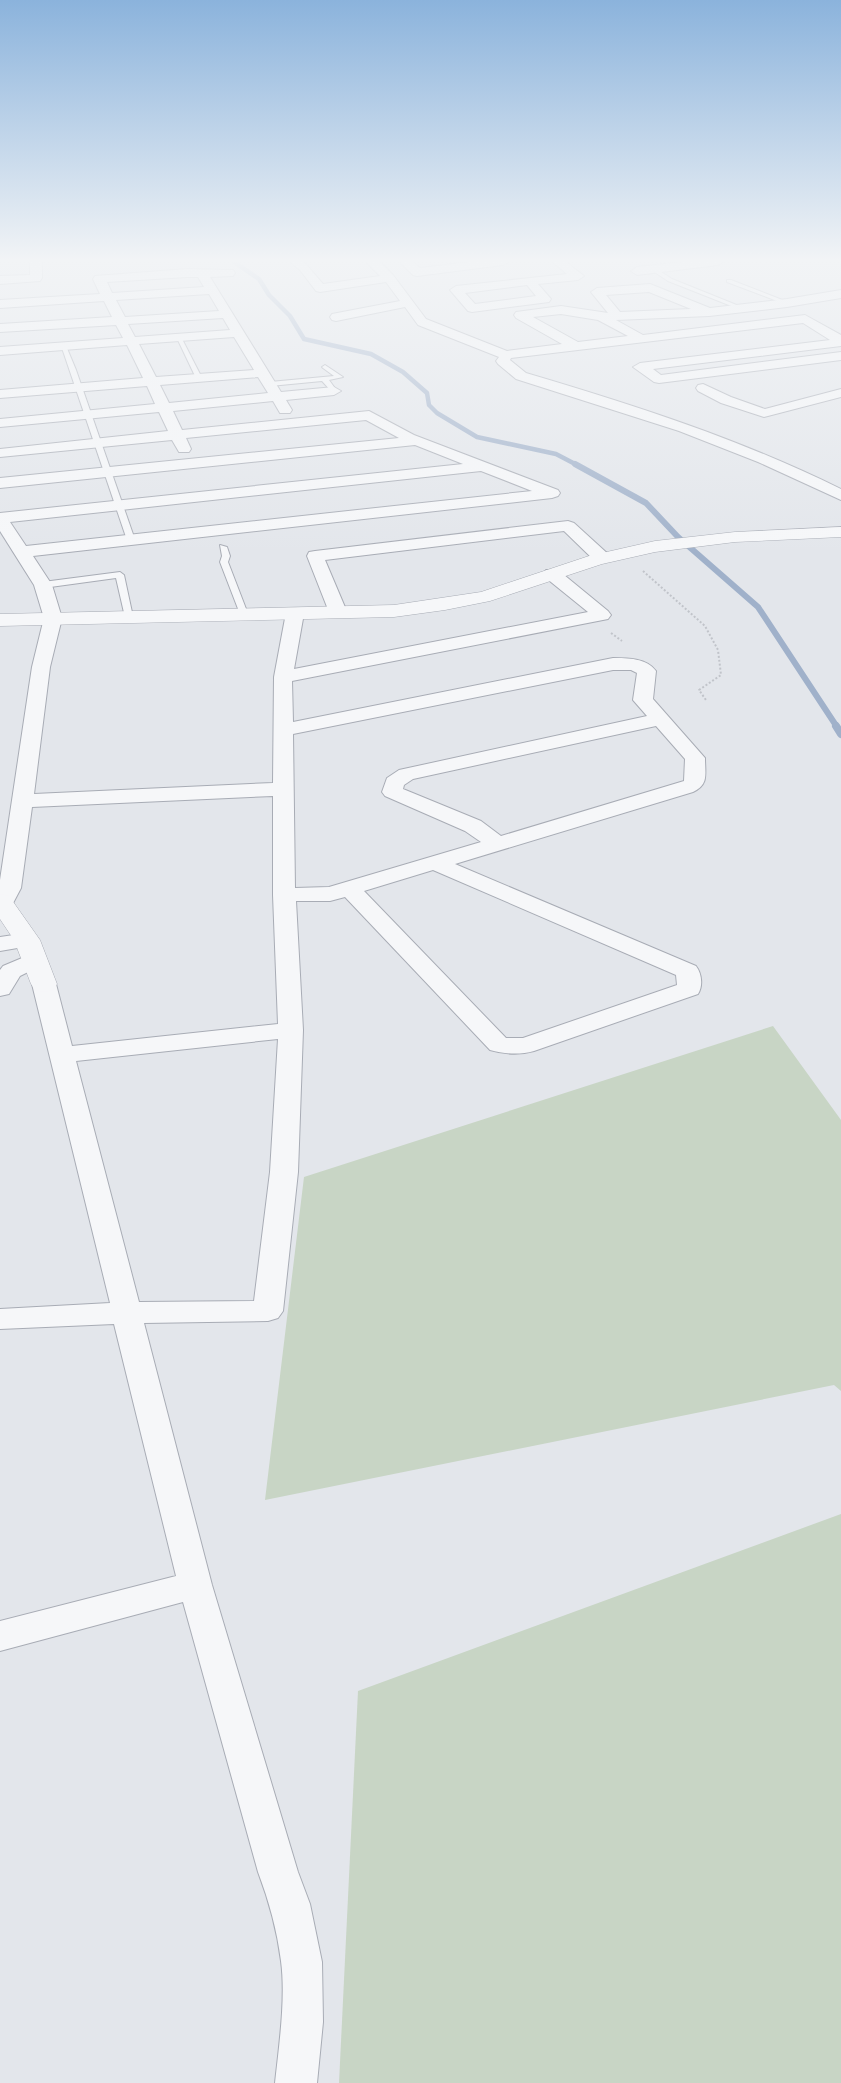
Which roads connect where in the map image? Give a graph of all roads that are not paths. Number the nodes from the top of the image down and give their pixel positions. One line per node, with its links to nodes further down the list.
1 (68, 359): 14 (lane)
2 (140, 359): 12 (street)
3 (189, 359): 9 (lane)
4 (254, 359): 10 (street)
5 (504, 359): 33 (street)
6 (695, 359): 7 (street)
7 (816, 359)
8 (326, 367): 11 (lane)
9 (199, 378): 10 (street); 12 (street)
10 (266, 378): 11 (lane); 18 (street)
11 (324, 379): 15 (lane)
12 (152, 382): 14 (street); 19 (street)
13 (723, 386): 17 (street)
14 (79, 388): 16 (street); 20 (lane)
15 (334, 391): 18 (street)
16 (0, 393)
17 (841, 393)
18 (277, 397): 19 (street); 21 (street)
19 (165, 408): 20 (street); 23 (street)
20 (88, 415): 22 (street); 25 (lane)
21 (293, 423): 23 (street); 24 (street); 26 (street)
22 (0, 424)
23 (178, 435): 25 (street); 28 (street)
24 (416, 441): 26 (street); 29 (street)
25 (96, 443): 27 (street); 30 (lane)
26 (310, 452): 28 (street); 32 (street)
27 (0, 453)
28 (191, 464): 30 (street); 34 (street)
29 (483, 467): 32 (street); 36 (street)
30 (107, 473): 31 (street); 35 (lane)
31 (0, 483)
32 (328, 483): 34 (street); 36 (street)
33 (841, 495)
34 (206, 496): 35 (street); 38 (street)
35 (118, 505): 37 (street); 40 (lane)
36 (348, 517): 38 (street)
37 (0, 518): 42 (street)
38 (222, 530): 40 (street)
39 (841, 532): 43 (street)
40 (131, 540): 42 (street)
41 (223, 548): 48 (lane)
42 (21, 552): 45 (street)
43 (602, 558): 44 (street); 46 (street)
44 (552, 574): 46 (street); 52 (street)
45 (43, 586): 49 (street); 50 (lane)
46 (338, 612): 47 (street)
47 (295, 613): 48 (street); 52 (street)
48 (244, 614): 50 (street)
49 (53, 618): 50 (street); 51 (street); 56 (street)
50 (129, 618)
51 (0, 620)
52 (283, 677): 54 (street)
53 (660, 719): 54 (street); 57 (street); 57 (street)
54 (284, 730): 55 (street)
55 (284, 789): 56 (street); 60 (street)
56 (22, 801): 61 (street)
57 (497, 844): 58 (street)
58 (434, 863): 59 (street); 59 (street)
59 (349, 888): 60 (street)
60 (284, 895): 65 (street)
61 (1, 901): 63 (street)
62 (0, 944): 63 (street)
63 (35, 961): 64 (street); 66 (street)
64 (0, 989)
65 (292, 1030): 66 (street); 67 (street)
66 (63, 1055): 67 (street)
67 (126, 1313): 68 (street); 69 (street)
68 (0, 1319)
69 (195, 1585): 70 (street); 71 (street)
70 (0, 1636)
71 (296, 2083)

